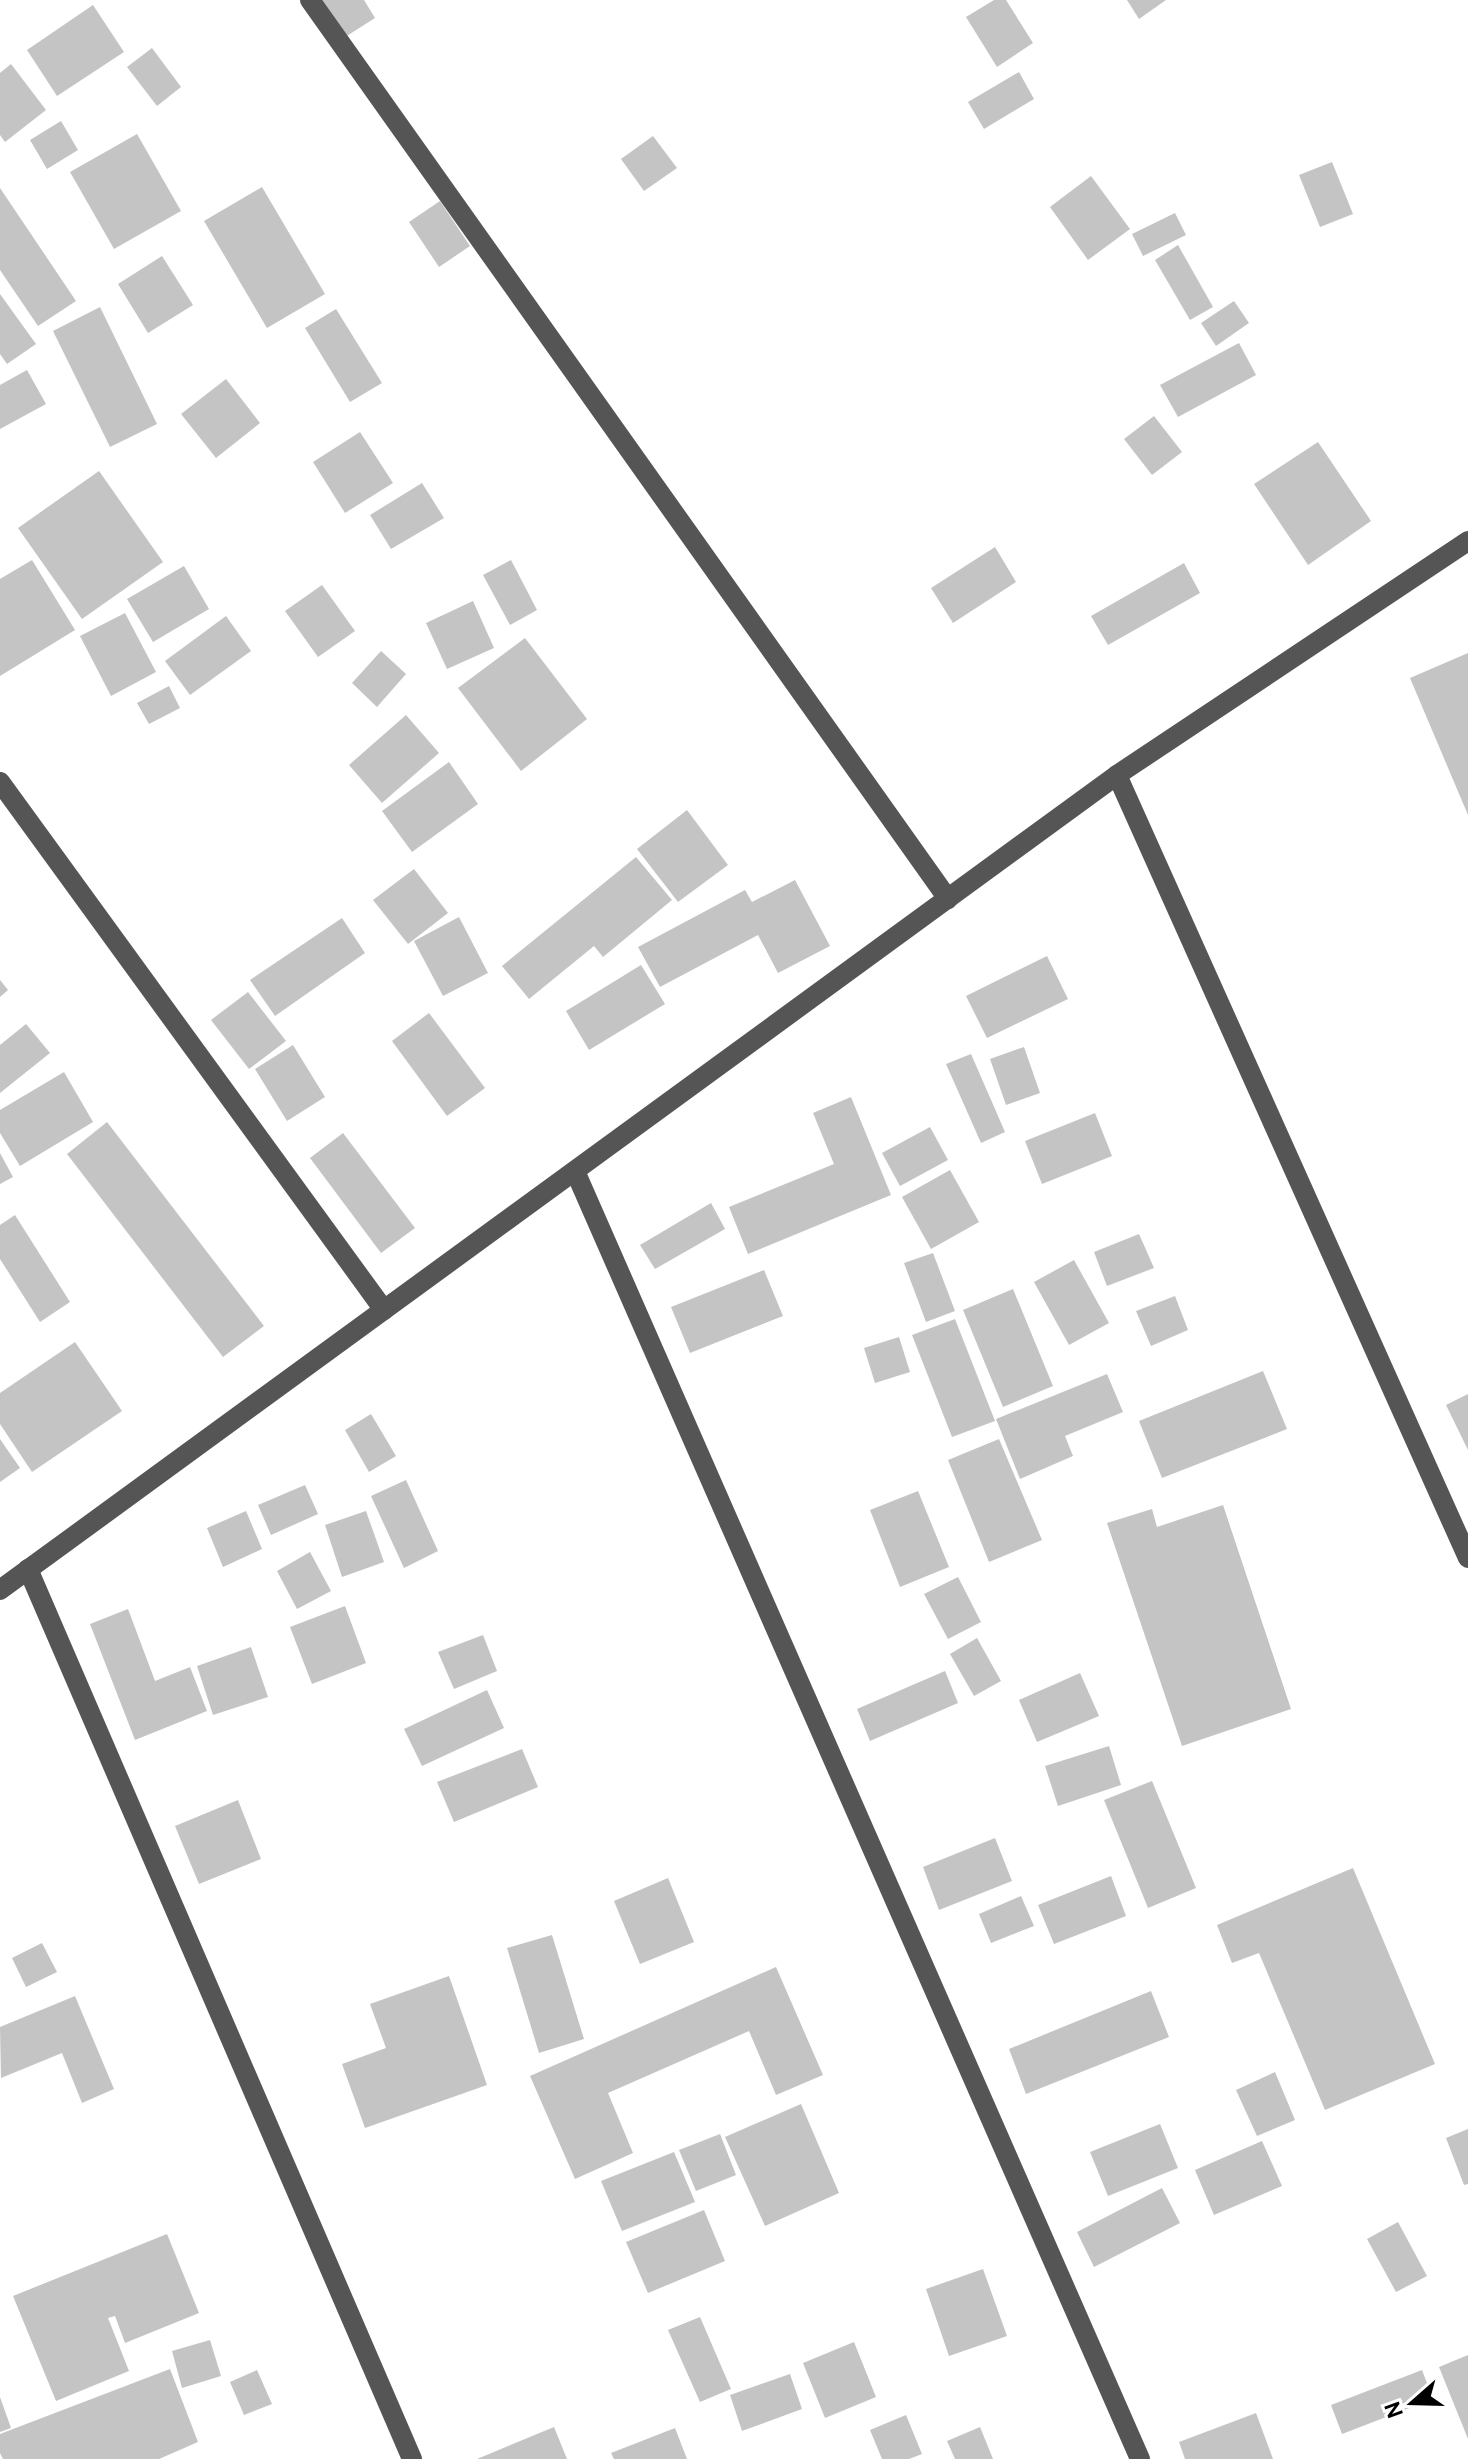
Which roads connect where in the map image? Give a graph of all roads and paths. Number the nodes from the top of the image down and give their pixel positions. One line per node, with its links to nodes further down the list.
1 (310, 0): 5 (street)
2 (1468, 541): 3 (street)
3 (1117, 775): 5 (street); 8 (street)
4 (0, 782): 7 (street)
5 (948, 899): 6 (street)
6 (575, 1171): 7 (street); 12 (street)
7 (384, 1310): 9 (street)
8 (1468, 1558)
9 (28, 1569): 10 (street); 11 (street)
10 (0, 1590)
11 (412, 2459)
12 (1140, 2459)

